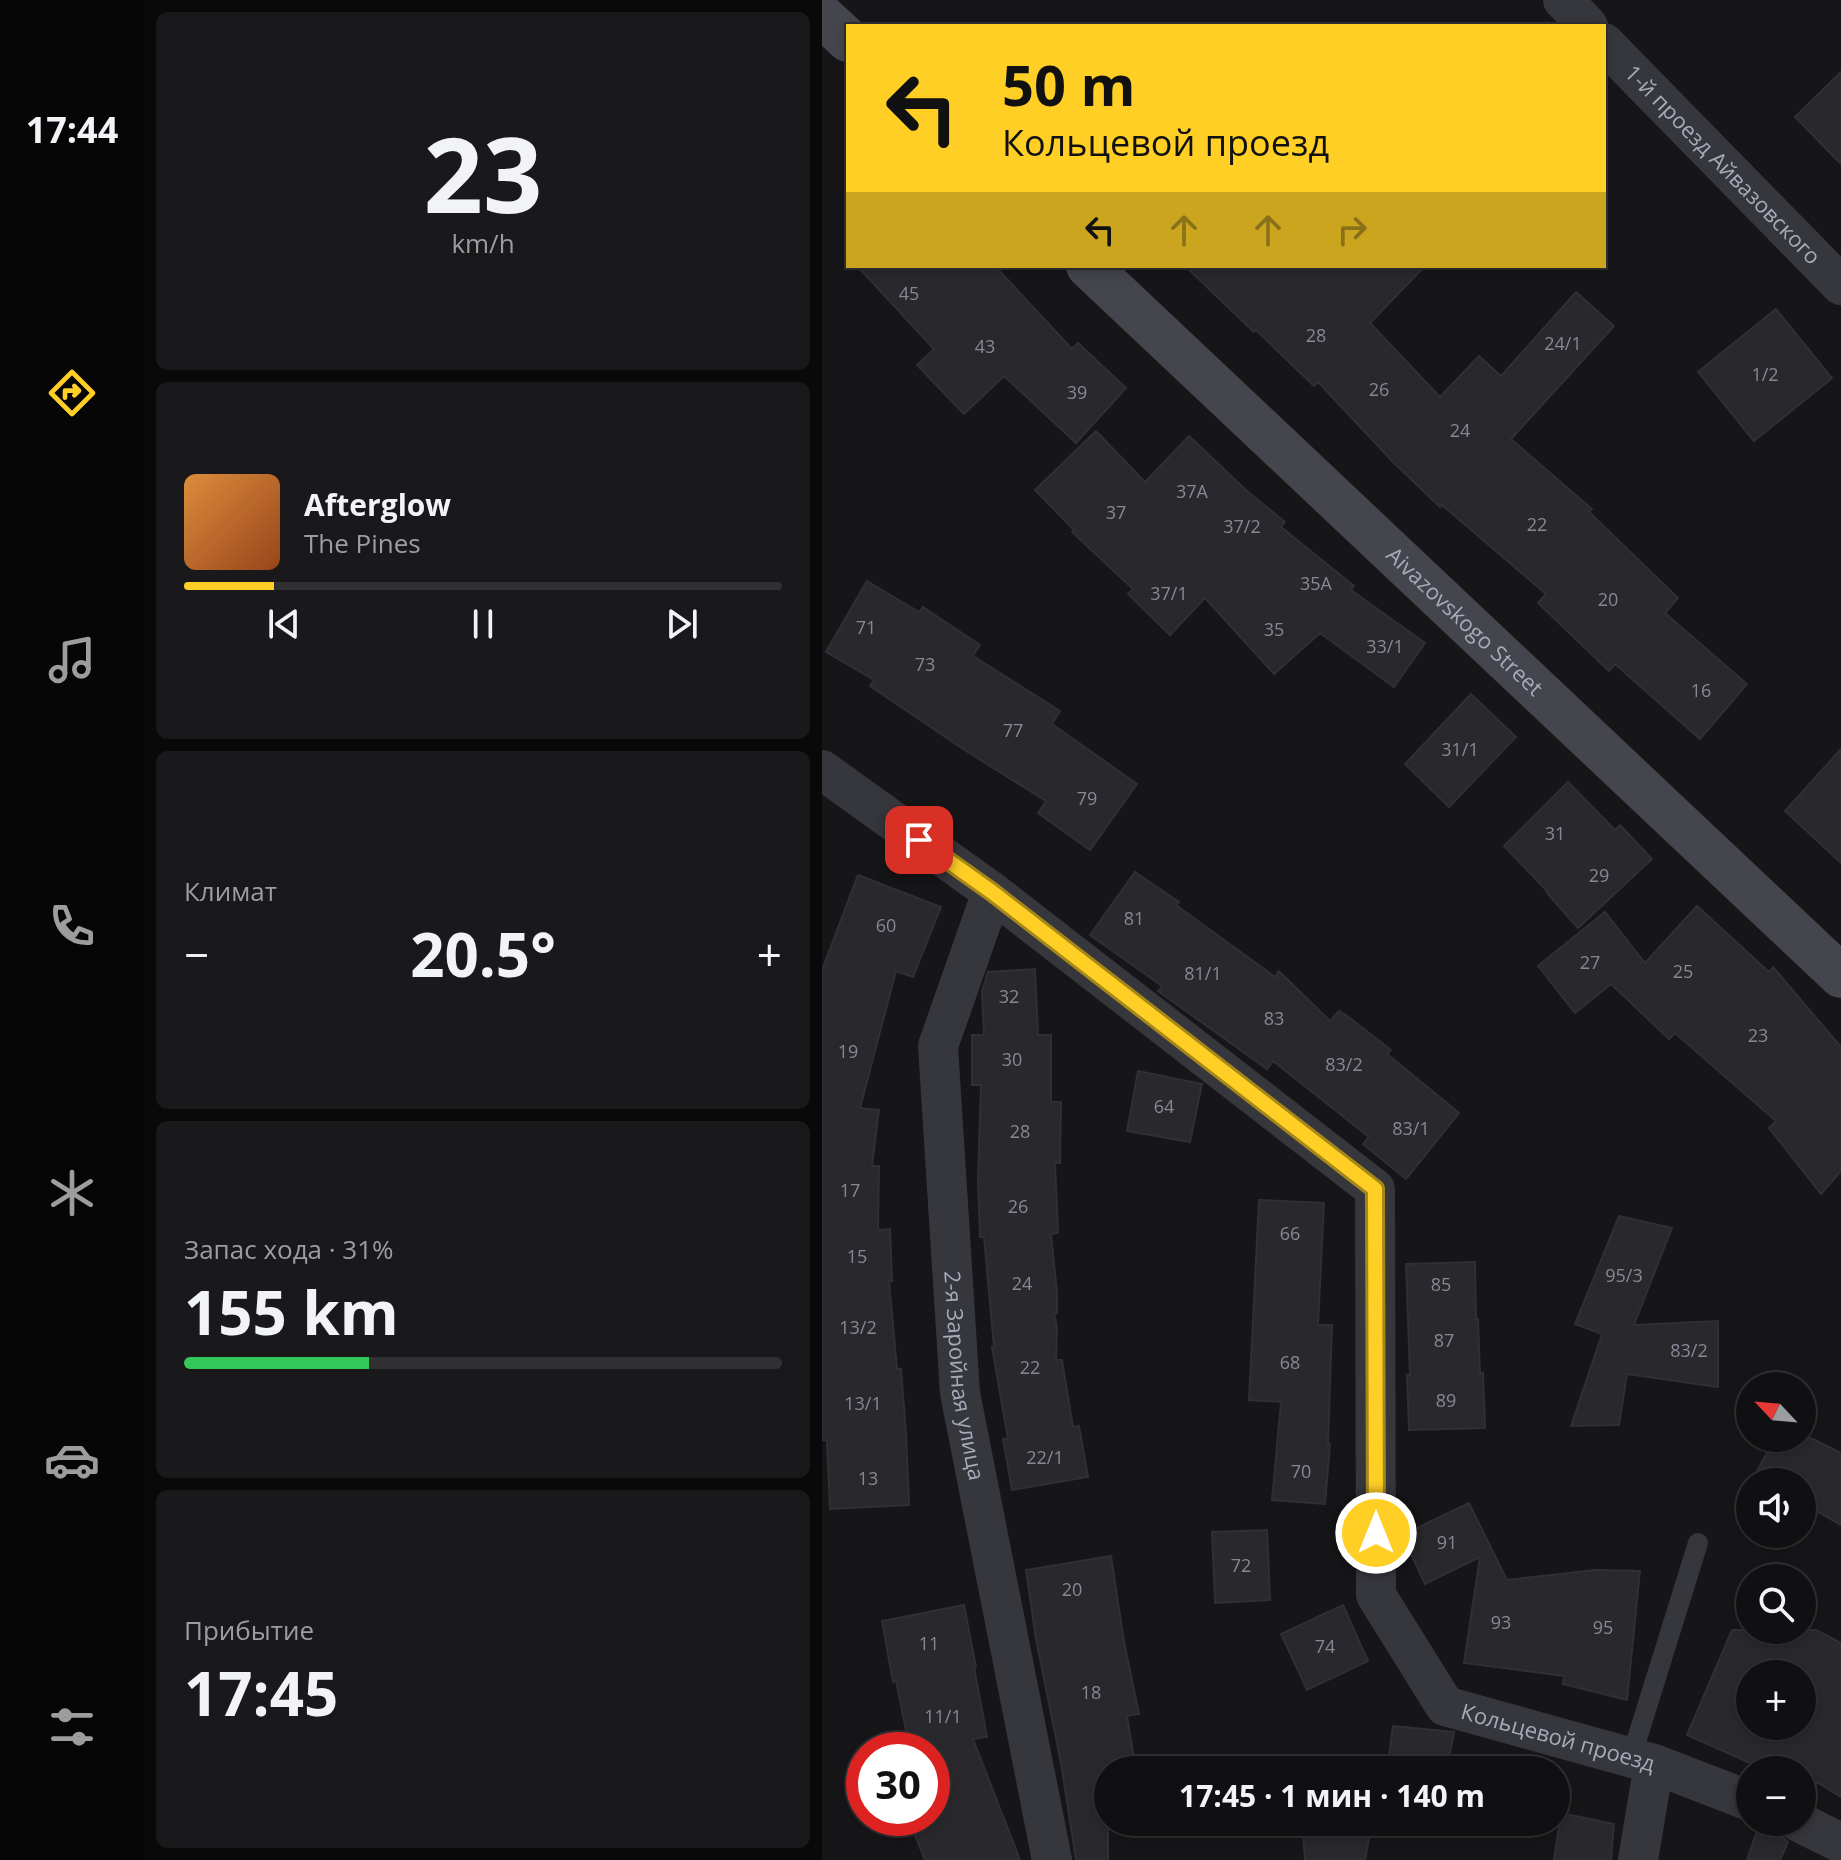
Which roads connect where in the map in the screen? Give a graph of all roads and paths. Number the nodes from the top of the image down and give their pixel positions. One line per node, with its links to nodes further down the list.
1 (1563, 0): 3 (street)
2 (822, 16): 4 (street)
3 (1586, 24)
4 (846, 38)
5 (1606, 45): 7 (street, 1-й проезд Айвазовского)
6 (1090, 268): 10 (street, Aivazovskogo Street)
7 (1841, 285)
8 (822, 770): 9 (street, Кольцевой проезд)
9 (992, 892): 12 (street, Кольцевой проезд); 16 (street, 2-я Заройная улица)
10 (1841, 976)
11 (1698, 1543): 12 (lane)
12 (1642, 1761): 13 (street); 17 (street, Кольцевой проезд)
13 (1736, 1796)
14 (1816, 1830): 15 (street)
15 (1841, 1843)
16 (1052, 1860)
17 (1638, 1860)

